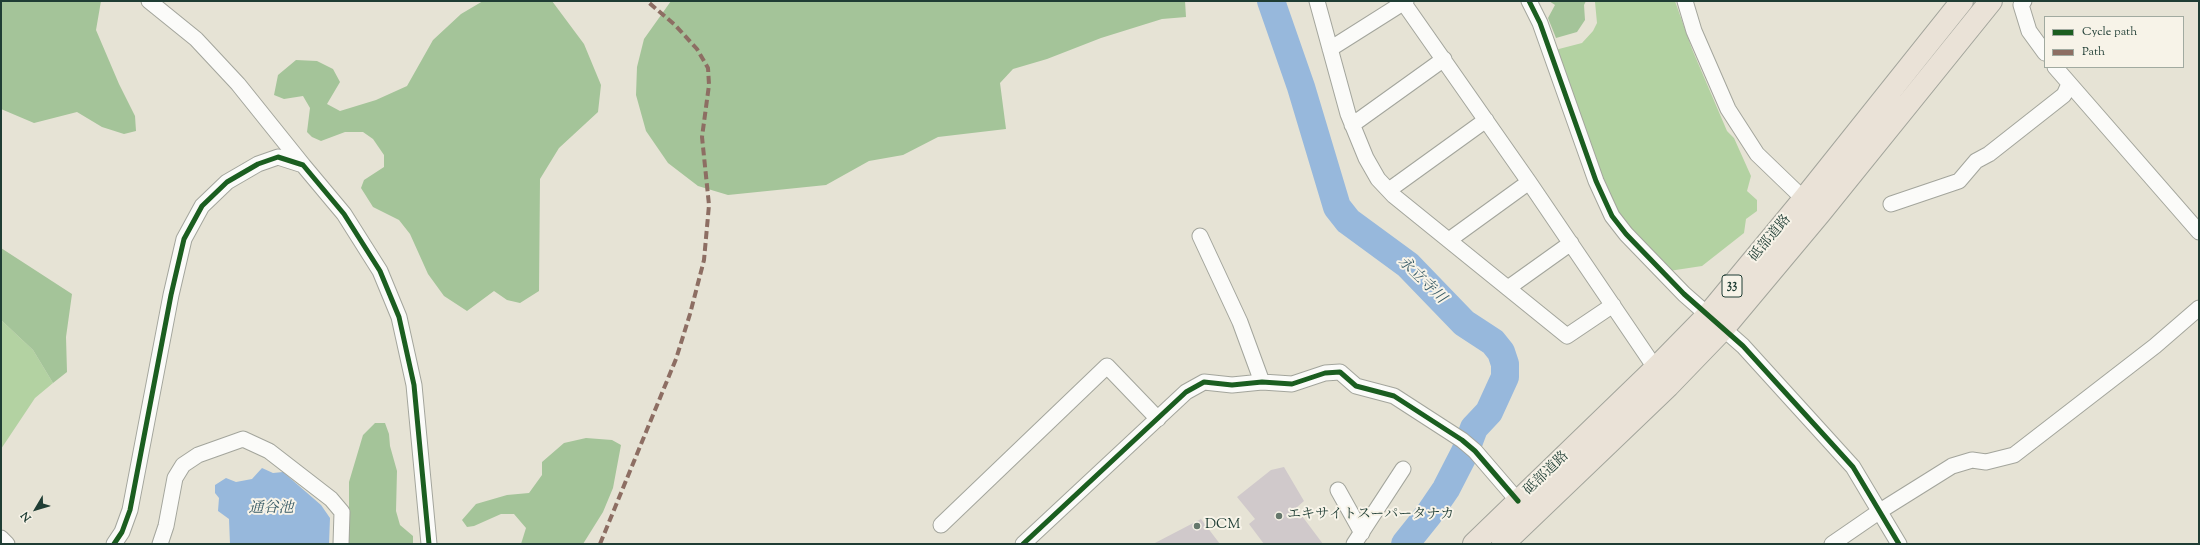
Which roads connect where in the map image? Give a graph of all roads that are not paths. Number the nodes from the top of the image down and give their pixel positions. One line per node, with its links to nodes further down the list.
1 (1317, 1): 9 (street)
2 (1529, 1): 28 (street)
3 (1685, 1): 20 (street)
4 (1962, 1): 20 (highway, 砥部道路 / 33)
5 (1991, 1): 20 (highway, 砥部道路 / 33)
6 (2024, 1): 10 (street)
7 (151, 2): 16 (street)
8 (1404, 2): 9 (street); 11 (street)
9 (1330, 49): 15 (street)
10 (2044, 52)
11 (1444, 59): 14 (street); 15 (street)
12 (2056, 68): 13 (street)
13 (2068, 84): 19 (street); 21 (street)
14 (1486, 120): 17 (street); 18 (street)
15 (1352, 125): 18 (street)
16 (303, 165): 40 (street); 43 (street)
17 (1529, 182): 23 (street); 24 (street)
18 (1389, 190): 23 (street)
19 (1891, 204)
20 (1812, 206): 28 (highway, 砥部道路 / 33)
21 (2199, 232)
22 (1200, 236): 30 (street)
23 (1449, 240): 25 (street)
24 (1571, 243): 25 (street); 26 (street)
25 (1508, 288): 26 (street)
26 (1613, 305): 29 (street)
27 (2199, 308): 35 (street)
28 (1715, 322): 29 (highway, 砥部道路 / 33); 35 (street)
29 (1662, 377): 34 (highway, 砥部道路 / 33); 46 (highway, 砥部道路 / 33)
30 (1262, 382): 31 (street); 34 (street)
31 (1158, 419): 36 (street); 44 (street)
32 (1403, 469): 38 (street)
33 (1338, 490): 38 (street)
34 (1518, 501): 45 (highway, 砥部道路 / 33)
35 (1880, 511): 47 (street); 48 (street)
36 (941, 525)
37 (1, 538): 39 (street)
38 (1358, 538)
39 (6, 544)
40 (114, 544)
41 (160, 544): 42 (street)
42 (341, 544)
43 (429, 544)
44 (1023, 544)
45 (1474, 544)
46 (1503, 544)
47 (1832, 544)
48 (1899, 544)

